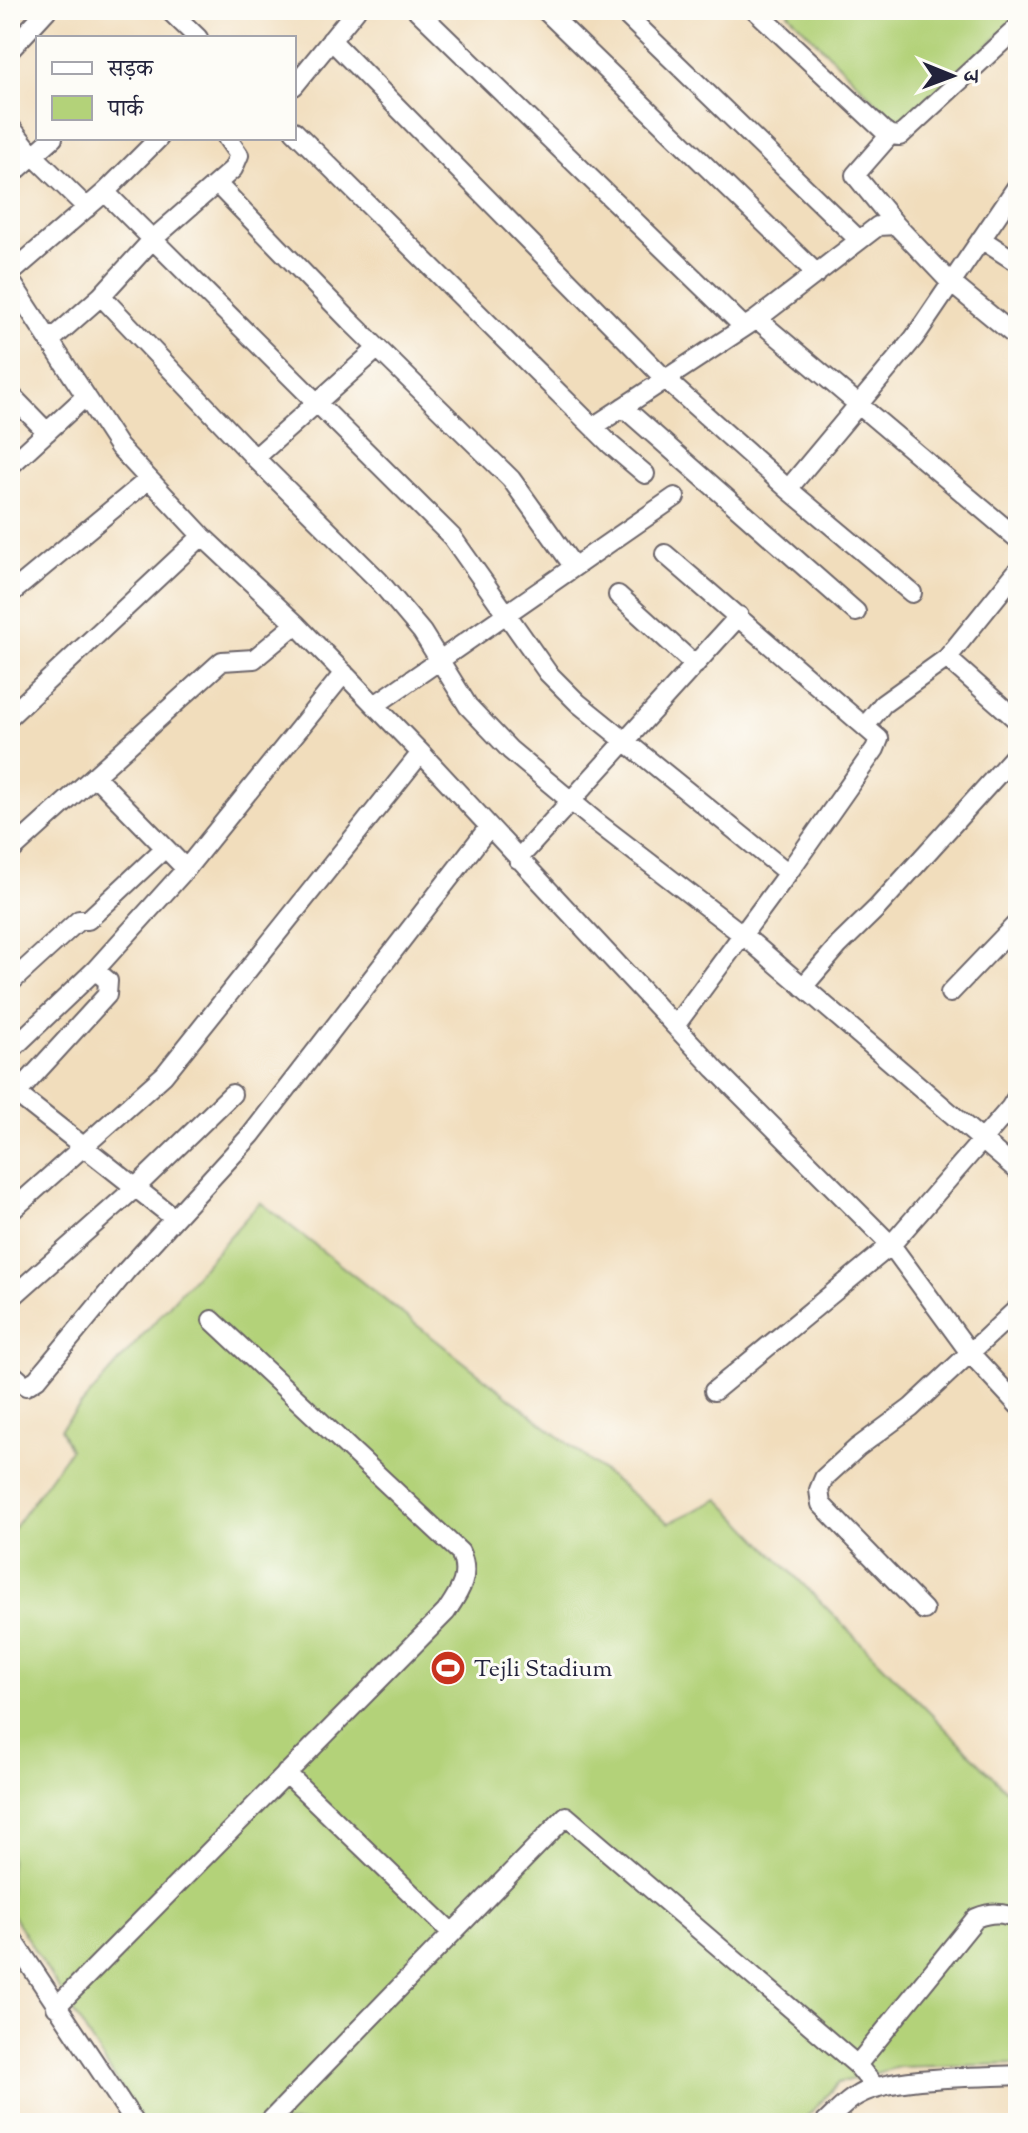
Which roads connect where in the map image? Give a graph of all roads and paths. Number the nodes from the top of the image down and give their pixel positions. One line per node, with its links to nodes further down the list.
1 (169, 10): 9 (street)
2 (417, 10): 34 (street)
3 (545, 10): 30 (street)
4 (621, 10): 28 (street)
5 (756, 10): 15 (street)
6 (352, 12): 10 (street)
7 (35, 14): 11 (street)
8 (1018, 27): 15 (street)
9 (196, 36)
10 (331, 40): 12 (street); 38 (street)
11 (10, 50)
12 (296, 84)
13 (10, 126): 19 (street)
14 (296, 133): 44 (street)
15 (890, 135): 25 (street)
16 (51, 140): 19 (street)
17 (157, 140): 23 (street)
18 (237, 142): 21 (street)
19 (34, 156): 20 (street); 24 (street)
20 (10, 176)
21 (217, 184): 26 (street); 37 (street)
22 (1018, 185): 27 (street)
23 (105, 192): 24 (street); 26 (street)
24 (87, 208): 31 (street)
25 (896, 225): 28 (street); 32 (street)
26 (153, 239): 33 (street); 41 (street)
27 (981, 239): 29 (street); 32 (street)
28 (859, 240): 30 (street)
29 (1018, 263)
30 (817, 274): 34 (street)
31 (10, 277): 36 (street)
32 (951, 283): 35 (street); 42 (street)
33 (101, 296): 36 (street); 46 (street)
34 (750, 323): 38 (street); 42 (street)
35 (1018, 338)
36 (50, 341): 40 (street)
37 (378, 348): 41 (street); 55 (street)
38 (665, 379): 43 (street); 50 (street)
39 (10, 394): 45 (street)
40 (86, 396): 45 (street); 49 (street)
41 (318, 401): 46 (street); 61 (street)
42 (859, 404): 50 (street); 53 (street)
43 (623, 407): 44 (street); 60 (street)
44 (593, 427): 48 (street)
45 (47, 432): 47 (street)
46 (255, 458): 65 (street)
47 (10, 466)
48 (645, 474)
49 (149, 479): 52 (street); 58 (street)
50 (788, 489): 57 (street)
51 (675, 497): 55 (street)
52 (202, 536): 63 (street); 69 (street)
53 (1018, 539)
54 (665, 554): 62 (street)
55 (574, 567): 61 (street)
56 (1018, 570): 64 (street)
57 (912, 593)
58 (10, 594)
59 (618, 595): 66 (street)
60 (856, 612)
61 (507, 614): 65 (street); 72 (street)
62 (739, 616): 66 (street); 71 (street)
63 (296, 624): 67 (street); 75 (street)
64 (947, 658): 70 (street); 71 (street)
65 (441, 660): 68 (street); 76 (street)
66 (695, 665): 72 (street)
67 (344, 673): 68 (street); 81 (street)
68 (375, 705): 74 (street)
69 (13, 708)
70 (1018, 721)
71 (866, 725): 82 (street)
72 (625, 741): 76 (street); 82 (street)
73 (1018, 752): 87 (street)
74 (421, 753): 77 (street); 95 (street)
75 (95, 776): 78 (street); 79 (street)
76 (571, 801): 80 (street); 84 (street)
77 (489, 827): 80 (street); 99 (street)
78 (165, 848): 81 (street); 86 (street)
79 (10, 852)
80 (518, 859): 89 (street)
81 (186, 869): 85 (street)
82 (788, 873): 84 (street)
83 (1018, 922): 88 (street)
84 (743, 935): 87 (street); 89 (street)
85 (95, 970): 90 (street); 93 (street)
86 (13, 971)
87 (803, 987): 94 (street)
88 (950, 993)
89 (675, 1026): 100 (street)
90 (10, 1051)
91 (232, 1094): 97 (street)
92 (1018, 1095): 94 (street)
93 (14, 1098): 95 (street)
94 (982, 1141): 96 (street); 100 (street)
95 (84, 1146): 97 (street); 98 (street)
96 (1018, 1171)
97 (135, 1188): 99 (street); 101 (street)
98 (10, 1212)
99 (174, 1218): 105 (street)
100 (891, 1245): 104 (street); 106 (street)
101 (10, 1299)
102 (1018, 1308): 104 (street)
103 (212, 1320): 109 (street)
104 (970, 1353): 107 (street); 108 (street)
105 (10, 1372)
106 (714, 1391)
107 (1016, 1399)
108 (924, 1610)
109 (286, 1773): 111 (street); 113 (street)
110 (1018, 1919): 114 (street)
111 (451, 1932): 114 (street); 118 (street)
112 (10, 1935): 113 (street)
113 (56, 2007): 117 (street)
114 (857, 2065): 116 (street)
115 (1018, 2075): 116 (street)
116 (876, 2088): 119 (street)
117 (135, 2123)
118 (268, 2123)
119 (825, 2123)

